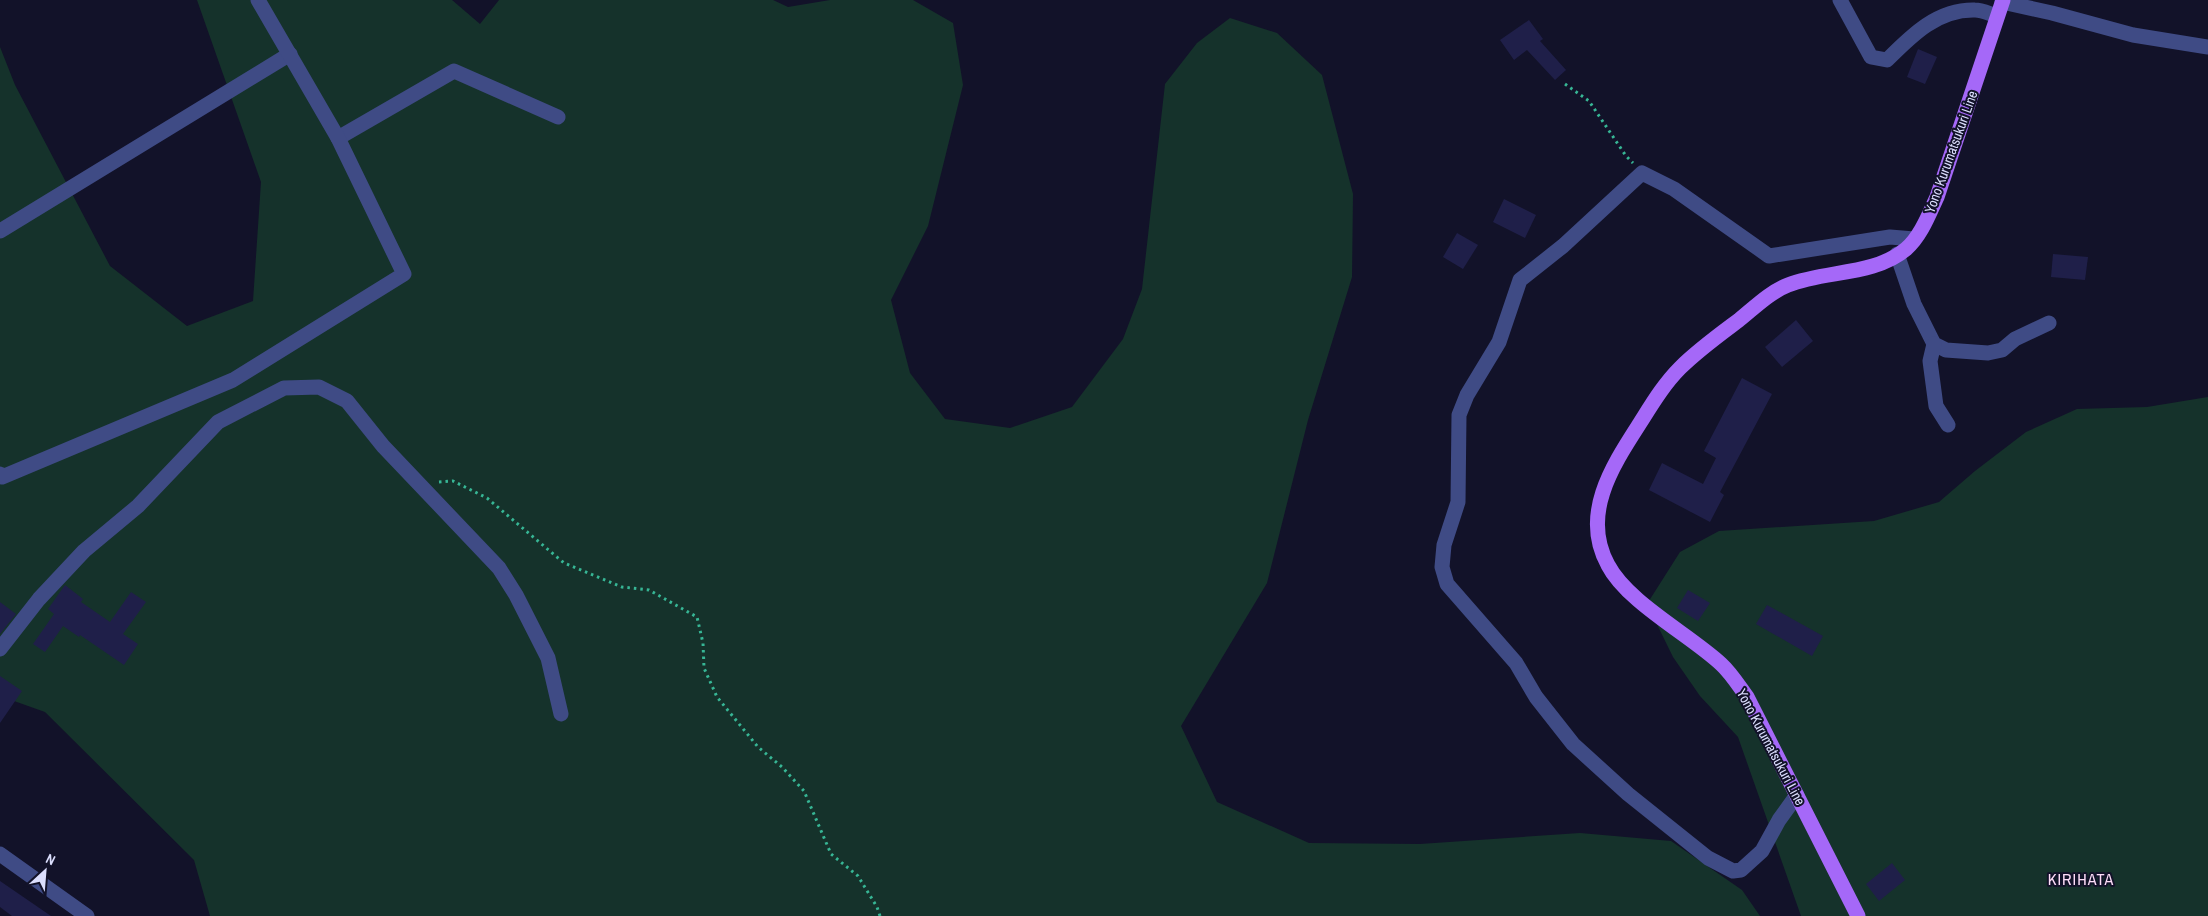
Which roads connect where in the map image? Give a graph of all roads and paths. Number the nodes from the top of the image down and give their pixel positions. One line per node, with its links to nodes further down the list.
1 (258, 0): 5 (street)
2 (1840, 0): 3 (street)
3 (2001, 6): 4 (street); 11 (main road, Yono Kurumatsukuri Line)
4 (2208, 47)
5 (290, 54): 8 (street); 10 (street)
6 (1565, 84): 9 (path)
7 (558, 118): 8 (street)
8 (338, 138): 16 (street)
9 (1642, 173): 11 (street); 20 (street)
10 (0, 231)
11 (1914, 239): 12 (main road, Yono Kurumatsukuri Line)
12 (1897, 254): 14 (street); 20 (main road, Yono Kurumatsukuri Line)
13 (2049, 323): 14 (street)
14 (1934, 344): 15 (street)
15 (1948, 425)
16 (0, 474)
17 (421, 484): 18 (street); 19 (street); 23 (path)
18 (0, 649)
19 (562, 714)
20 (1797, 795): 24 (main road, Yono Kurumatsukuri Line)
21 (0, 854): 22 (street)
22 (86, 916)
23 (880, 916)
24 (1858, 916)

